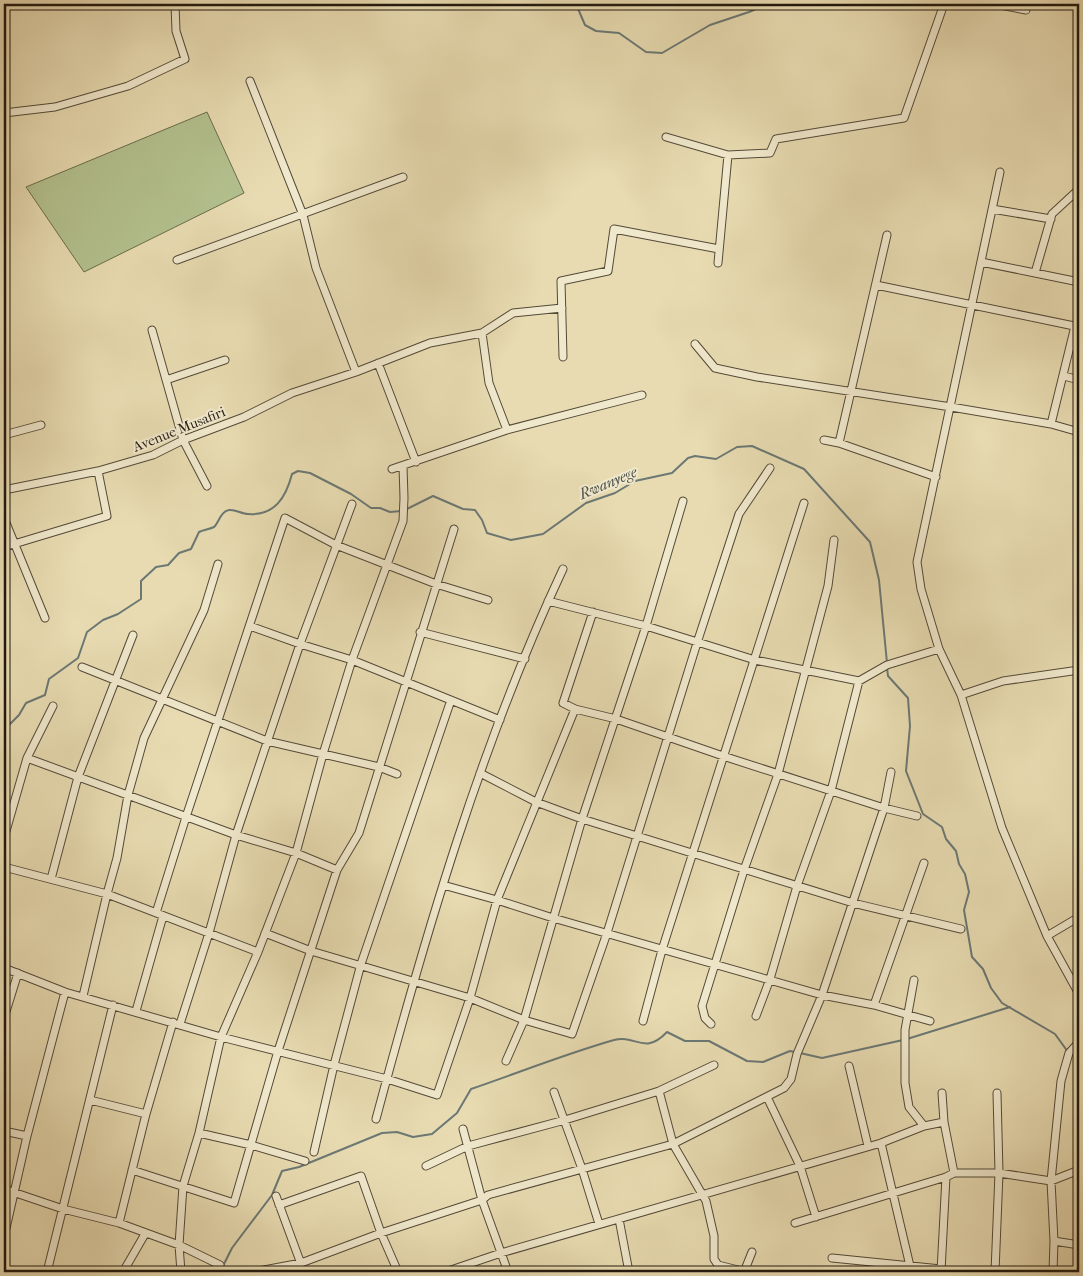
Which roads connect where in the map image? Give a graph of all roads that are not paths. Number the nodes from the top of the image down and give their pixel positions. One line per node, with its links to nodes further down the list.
1 (175, 4): 6 (street)
2 (944, 4): 8 (street)
3 (995, 4): 4 (street)
4 (1026, 10)
5 (250, 81): 13 (street)
6 (4, 113)
7 (666, 137): 8 (street)
8 (728, 155): 16 (street)
9 (1000, 172): 12 (street)
10 (403, 177): 13 (street)
11 (1079, 189): 14 (street)
12 (992, 209): 14 (street); 18 (street)
13 (303, 215): 17 (street); 32 (street)
14 (1051, 219): 20 (street)
15 (887, 235): 22 (street)
16 (719, 249): 19 (street); 24 (street)
17 (177, 260)
18 (981, 262): 20 (street); 23 (street)
19 (718, 263)
20 (1035, 273): 21 (street)
21 (1079, 282)
22 (876, 285): 23 (street); 36 (street)
23 (972, 305): 25 (street); 38 (street)
24 (562, 308): 27 (street); 29 (street)
25 (1077, 327): 33 (street)
26 (152, 330): 34 (street)
27 (482, 333): 31 (street, Avenue Musafiri); 41 (street)
28 (695, 344): 36 (street)
29 (563, 357)
30 (225, 360): 34 (street)
31 (378, 363): 32 (street, Avenue Musafiri); 47 (street)
32 (356, 372): 44 (street, Avenue Musafiri)
33 (1064, 376): 35 (street); 39 (street)
34 (166, 380): 44 (street)
35 (1079, 380)
36 (851, 392): 38 (street); 46 (street)
37 (642, 395): 41 (street)
38 (951, 407): 39 (street); 52 (street)
39 (1050, 424): 42 (street)
40 (41, 425): 43 (street)
41 (507, 430): 47 (street)
42 (1079, 432)
43 (4, 435)
44 (183, 440): 51 (street, Avenue Musafiri); 53 (street)
45 (824, 440): 46 (street)
46 (838, 443): 52 (street)
47 (416, 462): 48 (street)
48 (402, 466): 50 (street); 65 (street)
49 (770, 468): 76 (street)
50 (392, 469)
51 (98, 471): 54 (street, Avenue Musafiri); 61 (street)
52 (936, 478): 78 (street)
53 (207, 486)
54 (4, 490)
55 (683, 501): 73 (street)
56 (352, 504): 62 (street)
57 (804, 504): 81 (street)
58 (4, 518): 61 (street)
59 (454, 529): 67 (street)
60 (834, 540): 83 (street)
61 (14, 545): 63 (street); 71 (street)
62 (336, 545): 65 (street); 72 (street); 77 (street)
63 (4, 547)
64 (218, 564): 89 (street)
65 (387, 565): 67 (street); 80 (street)
66 (563, 569): 69 (street)
67 (436, 584): 68 (street); 74 (street)
68 (488, 600)
69 (548, 600): 70 (street); 79 (street)
70 (593, 612): 73 (street); 92 (street)
71 (44, 618)
72 (250, 626): 77 (street); 95 (street)
73 (646, 626): 76 (street); 93 (street)
74 (420, 632): 79 (street); 86 (street)
75 (133, 634): 85 (street)
76 (697, 643): 81 (street); 96 (street)
77 (300, 644): 80 (street); 97 (street)
78 (939, 649): 87 (street); 88 (street)
79 (525, 659): 94 (street)
80 (352, 660): 86 (street); 98 (street)
81 (755, 660): 83 (street); 99 (street)
82 (82, 667): 85 (street)
83 (806, 670): 87 (street); 105 (street)
84 (1079, 670): 88 (street)
85 (115, 681): 89 (street); 106 (street)
86 (405, 681): 90 (street); 101 (street)
87 (859, 681): 107 (street)
88 (961, 695): 137 (street)
89 (162, 699): 95 (street); 108 (street)
90 (451, 700): 94 (street); 141 (street)
91 (53, 706): 100 (street)
92 (575, 709): 93 (street); 109 (street)
93 (616, 719): 96 (street); 113 (street)
94 (500, 720): 103 (street)
95 (218, 722): 97 (street); 112 (street)
96 (669, 737): 99 (street); 115 (street)
97 (267, 741): 98 (street); 114 (street)
98 (323, 754): 101 (street); 117 (street)
99 (723, 756): 105 (street); 118 (street)
100 (27, 758): 106 (street); 116 (street)
101 (379, 768): 104 (street); 121 (street)
102 (892, 772): 110 (street)
103 (480, 773): 109 (street); 124 (street)
104 (397, 774)
105 (778, 774): 107 (street); 122 (street)
106 (78, 777): 108 (street); 123 (street)
107 (832, 791): 110 (street); 125 (street)
108 (128, 795): 112 (street); 126 (street)
109 (536, 802): 113 (street); 127 (street)
110 (884, 808): 111 (street); 128 (street)
111 (917, 816)
112 (186, 817): 114 (street); 129 (street)
113 (582, 818): 115 (street); 132 (street)
114 (236, 835): 117 (street); 134 (street)
115 (638, 836): 118 (street); 136 (street)
116 (4, 838)
117 (296, 853): 121 (street); 135 (street)
118 (692, 854): 122 (street); 139 (street)
119 (924, 863): 130 (street)
120 (4, 867): 123 (street)
121 (337, 870): 138 (street)
122 (744, 870): 125 (street); 142 (street)
123 (51, 879): 126 (street)
124 (443, 885): 127 (street); 146 (street)
125 (797, 886): 128 (street); 145 (street)
126 (107, 894): 129 (street); 152 (street)
127 (498, 900): 132 (street); 153 (street)
128 (853, 903): 130 (street); 151 (street)
129 (160, 915): 134 (street); 156 (street)
130 (906, 916): 133 (street); 155 (street)
131 (1079, 917): 137 (street)
132 (553, 918): 136 (street); 160 (street)
133 (961, 929)
134 (209, 933): 140 (street); 163 (street)
135 (266, 933): 138 (street); 140 (street)
136 (607, 933): 139 (street); 160 (street)
137 (1047, 936): 148 (street)
138 (311, 950): 141 (street); 167 (street)
139 (662, 950): 142 (street); 161 (street)
140 (258, 952): 165 (street)
141 (361, 964): 146 (street); 169 (street)
142 (716, 964): 145 (street); 164 (street)
143 (4, 968): 144 (street)
144 (18, 973): 149 (street); 159 (street)
145 (770, 979): 151 (street); 158 (street)
146 (413, 980): 153 (street); 172 (street)
147 (914, 980): 157 (street)
148 (1077, 985): 150 (street)
149 (65, 992): 152 (street); 187 (street)
150 (1079, 994)
151 (822, 995): 155 (street); 177 (street)
152 (83, 996): 154 (street)
153 (470, 998): 160 (street); 172 (street)
154 (113, 1005): 156 (street); 178 (street)
155 (874, 1005): 157 (street)
156 (136, 1011): 163 (street)
157 (908, 1015): 162 (street); 183 (street)
158 (756, 1016)
159 (4, 1018)
160 (524, 1020): 168 (street)
161 (643, 1021)
162 (930, 1021)
163 (177, 1023): 165 (street); 179 (street)
164 (711, 1024)
165 (221, 1036): 167 (street); 186 (street)
166 (1079, 1042): 203 (street)
167 (278, 1051): 169 (street); 190 (street)
168 (506, 1061)
169 (334, 1065): 172 (street); 193 (street)
170 (714, 1065): 173 (street)
171 (849, 1066): 192 (street)
172 (387, 1079): 180 (street)
173 (659, 1091): 181 (street); 189 (street)
174 (554, 1092): 181 (street)
175 (942, 1093): 182 (street)
176 (997, 1093): 201 (street)
177 (768, 1097): 189 (street); 196 (street)
178 (90, 1100): 179 (street); 212 (street)
179 (146, 1114): 198 (street)
180 (376, 1119)
181 (565, 1120): 191 (street); 197 (street)
182 (944, 1122): 183 (street); 200 (street)
183 (924, 1126): 188 (street)
184 (463, 1129): 191 (street)
185 (4, 1131): 187 (street)
186 (199, 1133): 190 (street); 204 (street)
187 (27, 1136): 206 (street)
188 (881, 1143): 192 (street); 207 (street)
189 (673, 1144): 197 (street); 208 (street)
190 (251, 1145): 194 (street); 204 (street)
191 (468, 1146): 195 (street); 210 (street)
192 (868, 1146): 196 (street)
193 (314, 1152)
194 (305, 1161)
195 (426, 1166)
196 (800, 1166): 208 (street); 213 (street)
197 (582, 1169): 210 (street); 217 (street)
198 (132, 1170): 204 (street); 215 (street)
199 (1079, 1170): 203 (street)
200 (954, 1173): 201 (street); 202 (street)
201 (999, 1173): 203 (street); 241 (street)
202 (946, 1177): 207 (street); 230 (street)
203 (1051, 1181): 221 (street)
204 (184, 1186): 223 (street)
205 (4, 1189): 206 (street)
206 (14, 1193): 212 (street); 220 (street)
207 (892, 1193): 213 (street); 229 (street)
208 (702, 1194): 214 (street); 240 (street)
209 (276, 1196): 211 (street)
210 (482, 1200): 218 (street); 225 (street)
211 (279, 1205): 218 (street); 227 (street)
212 (63, 1209): 215 (street); 231 (street)
213 (816, 1217): 216 (street)
214 (619, 1218): 217 (street); 239 (street)
215 (119, 1223): 219 (street)
216 (795, 1223)
217 (599, 1224): 225 (street)
218 (381, 1233): 227 (street); 236 (street)
219 (145, 1234): 223 (street); 232 (street)
220 (4, 1237)
221 (1054, 1241): 222 (street); 242 (street)
222 (1079, 1245)
223 (179, 1246): 228 (street); 233 (street)
224 (752, 1252): 240 (street)
225 (501, 1253): 237 (street); 238 (street)
226 (832, 1258): 229 (street)
227 (301, 1263): 234 (street); 235 (street)
228 (220, 1265)
229 (910, 1266): 230 (street)
230 (941, 1270)
231 (47, 1272)
232 (123, 1272)
233 (181, 1272)
234 (253, 1272)
235 (304, 1272)
236 (398, 1272)
237 (445, 1272)
238 (508, 1272)
239 (629, 1272)
240 (745, 1272)
241 (995, 1272)
242 (1053, 1272)

